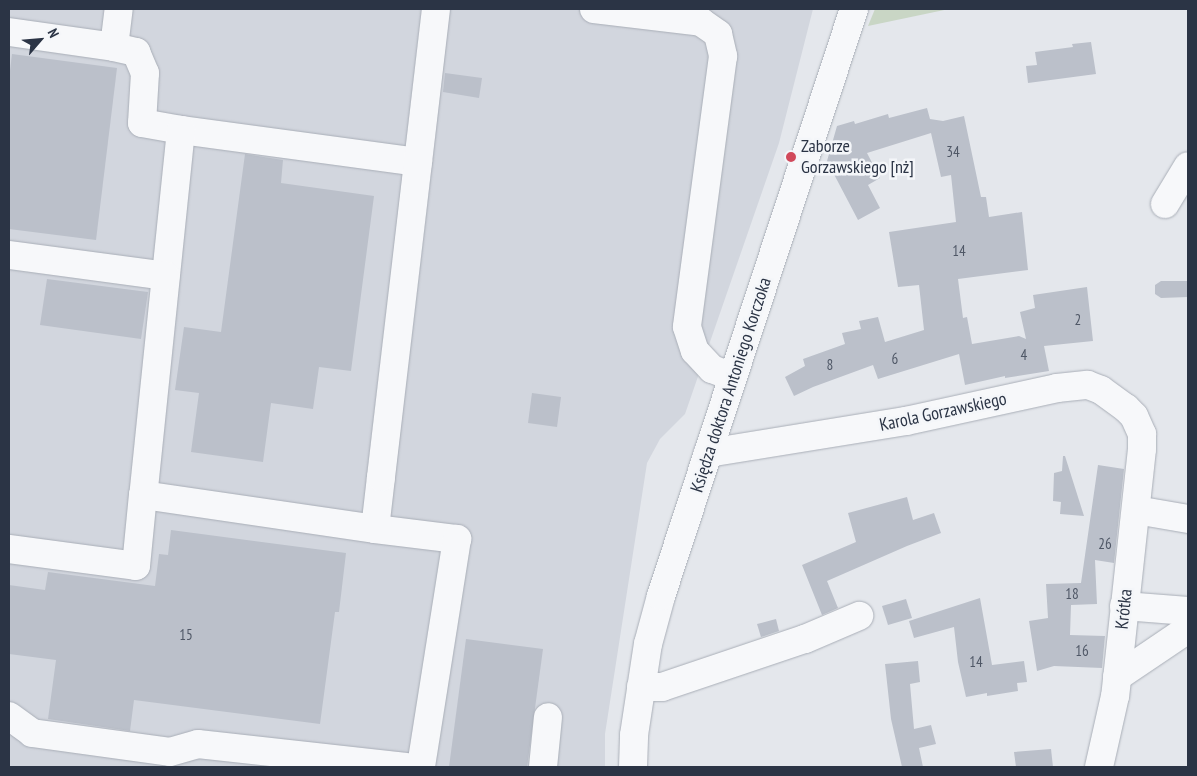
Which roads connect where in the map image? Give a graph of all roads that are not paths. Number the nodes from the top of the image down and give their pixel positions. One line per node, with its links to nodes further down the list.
1 (118, 9): 6 (street)
2 (436, 9): 8 (street)
3 (594, 9): 13 (street)
4 (854, 9): 13 (street, Księdza doktora Antoniego Korczoka)
5 (9, 32): 6 (street)
6 (114, 47): 7 (street)
7 (181, 130): 8 (street); 12 (street)
8 (418, 162): 19 (street)
9 (1188, 166): 10 (street)
10 (1165, 204)
11 (9, 255): 12 (street)
12 (166, 276): 16 (street)
13 (733, 377): 15 (street, Księdza doktora Antoniego Korczoka)
14 (1142, 449): 15 (street, Karola Gorzawskiego); 17 (street, Krótka)
15 (708, 453): 26 (street, Księdza doktora Antoniego Korczoka)
16 (143, 495): 19 (street); 20 (street)
17 (1136, 510): 18 (street); 21 (street, Krótka)
18 (1188, 519)
19 (375, 529): 30 (street)
20 (9, 549)
21 (1124, 606): 22 (street); 25 (street, Krótka)
22 (1188, 611)
23 (859, 616): 26 (street)
24 (1188, 629): 25 (street)
25 (1117, 677): 33 (street, Krótka)
26 (641, 687): 32 (street, Księdza doktora Antoniego Korczoka)
27 (9, 716): 29 (street)
28 (548, 717): 31 (street)
29 (406, 767)
30 (421, 767)
31 (542, 767)
32 (633, 767)
33 (1099, 767)

